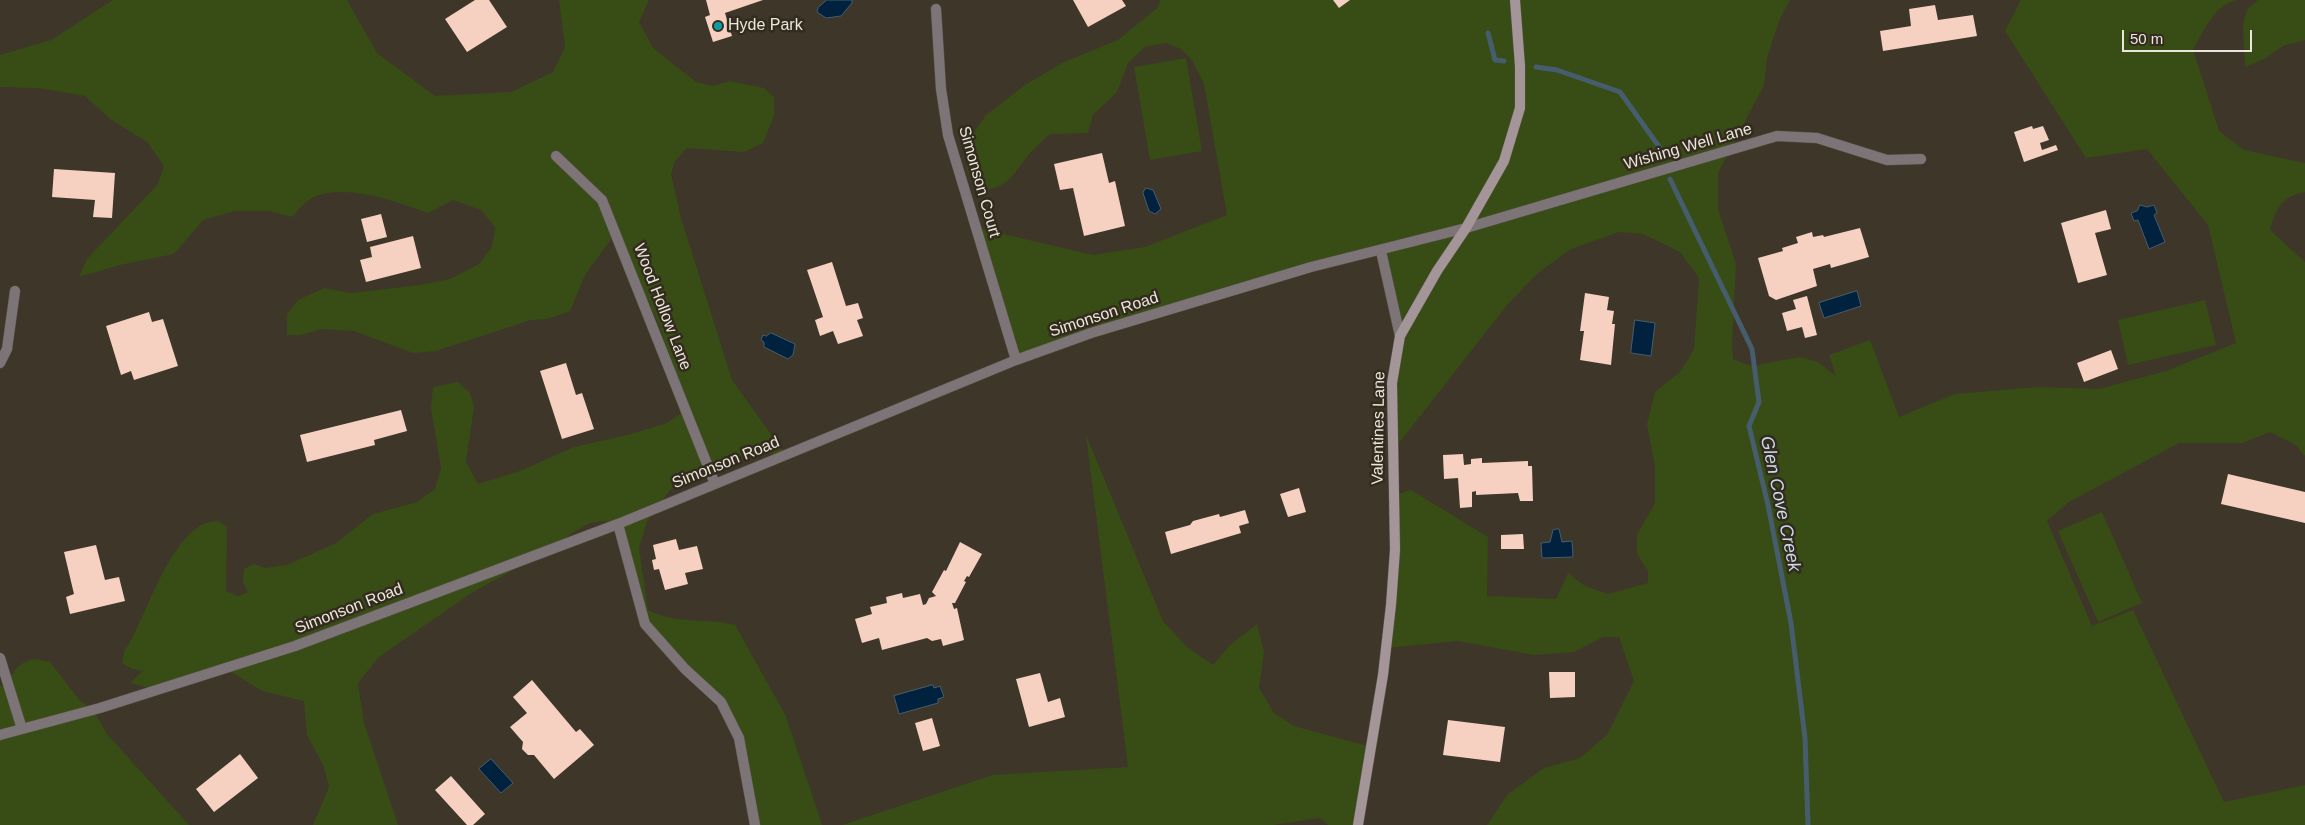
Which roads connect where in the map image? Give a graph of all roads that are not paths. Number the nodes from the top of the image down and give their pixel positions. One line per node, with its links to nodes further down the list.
1 (1515, 0): 5 (street, Valentines Lane)
2 (936, 8): 9 (street, Simonson Court)
3 (556, 156): 11 (street, Wood Hollow Lane)
4 (1921, 158): 5 (street, Wishing Well Lane)
5 (1466, 228): 6 (street, Simonson Road); 8 (street, Valentines Lane)
6 (1381, 251): 8 (street); 9 (street, Simonson Road)
7 (14, 291): 10 (street)
8 (1400, 336): 17 (street, Valentines Lane)
9 (1016, 360): 11 (street, Simonson Road)
10 (0, 363)
11 (715, 484): 12 (street, Simonson Road)
12 (618, 524): 14 (street, Simonson Road); 16 (street)
13 (0, 658): 14 (street)
14 (22, 729): 15 (street, Simonson Road)
15 (0, 735)
16 (755, 825)
17 (1358, 825)

